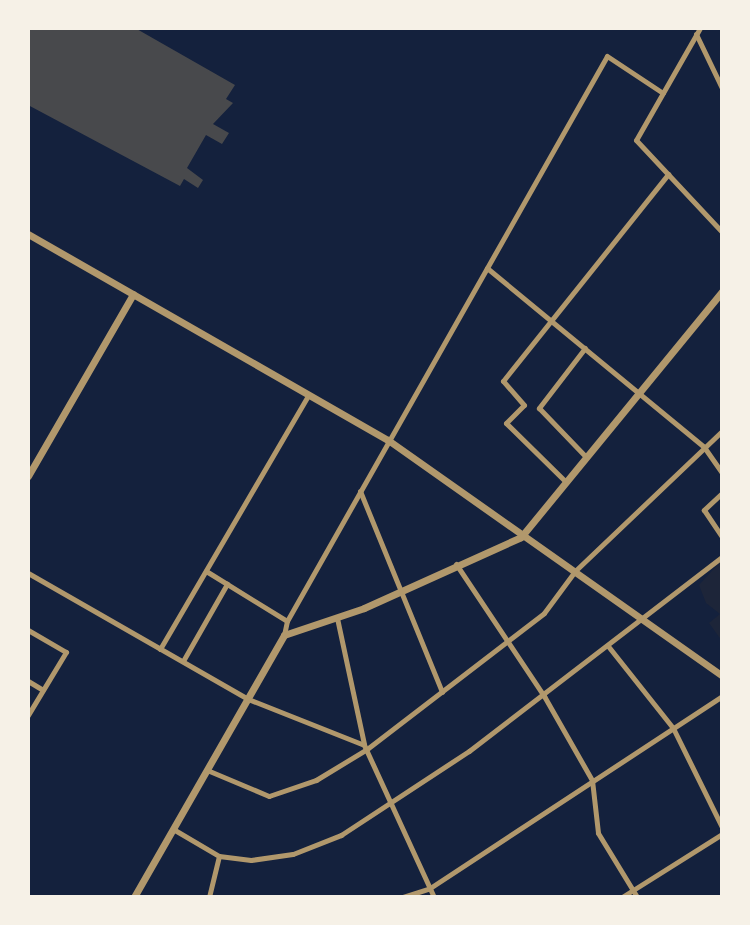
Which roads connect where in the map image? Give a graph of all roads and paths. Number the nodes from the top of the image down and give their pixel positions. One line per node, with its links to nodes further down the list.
1 (698, 31): 2 (street); 3 (street)
2 (722, 88)
3 (663, 93): 4 (street); 7 (street)
4 (668, 174): 5 (street); 10 (street)
5 (722, 232)
6 (28, 234): 9 (street)
7 (487, 268): 10 (street); 15 (street)
8 (722, 291): 12 (street)
9 (133, 294): 13 (street); 19 (street)
10 (552, 321): 11 (street); 20 (street)
11 (585, 348): 12 (street); 17 (street)
12 (638, 391): 16 (street); 17 (street)
13 (309, 393): 15 (street); 27 (street)
14 (722, 431): 16 (street)
15 (388, 440): 21 (street); 23 (street)
16 (704, 447): 18 (street); 28 (street)
17 (586, 457): 20 (street)
18 (722, 473)
19 (28, 476)
20 (566, 482): 23 (street)
21 (360, 491): 31 (street); 34 (street)
22 (722, 493): 24 (street)
23 (522, 535): 26 (street); 28 (street)
24 (722, 537)
25 (722, 557): 33 (street)
26 (455, 563): 31 (street); 37 (street)
27 (206, 571): 30 (street); 39 (street)
28 (575, 571): 33 (street); 37 (street)
29 (28, 573): 39 (street)
30 (227, 584): 34 (street); 40 (street)
31 (402, 590): 32 (street); 44 (street)
32 (337, 618): 36 (street); 50 (street)
33 (645, 618): 38 (street); 41 (street)
34 (287, 621): 36 (street)
35 (28, 630): 43 (street)
36 (284, 635): 47 (street)
37 (506, 642): 44 (street); 45 (street)
38 (607, 646): 45 (street); 49 (street)
39 (160, 649): 40 (street)
40 (183, 661): 47 (street)
41 (722, 676)
42 (28, 681): 43 (street)
43 (43, 690): 48 (street)
44 (442, 692): 50 (street)
45 (544, 696): 52 (street); 53 (street)
46 (722, 696): 49 (street)
47 (248, 699): 50 (street); 51 (street)
48 (28, 715)
49 (673, 728): 52 (street); 54 (street)
50 (366, 747): 51 (street); 53 (street)
51 (207, 770): 55 (street)
52 (592, 780): 58 (street); 59 (street)
53 (392, 804): 57 (street); 58 (street)
54 (722, 827)
55 (173, 829): 57 (street); 60 (street)
56 (722, 834): 59 (street)
57 (219, 856): 61 (street)
58 (430, 888): 62 (street); 63 (street)
59 (635, 894): 64 (street)
60 (134, 897)
61 (209, 897)
62 (403, 897)
63 (434, 897)
64 (622, 897)

